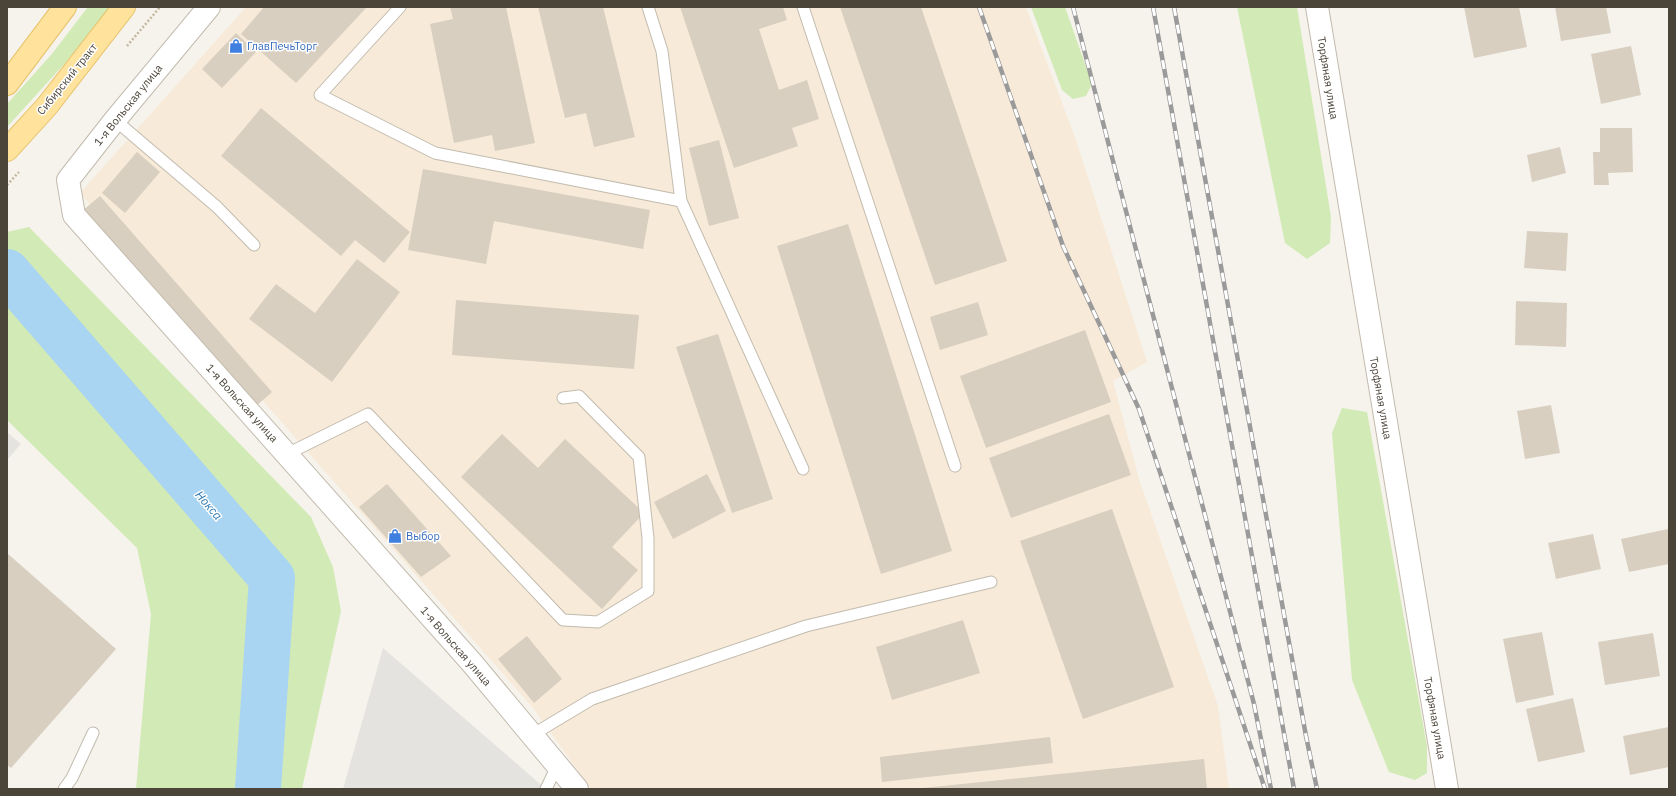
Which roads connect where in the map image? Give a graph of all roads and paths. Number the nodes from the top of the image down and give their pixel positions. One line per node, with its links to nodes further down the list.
1 (65, 7): 8 (main road)
2 (124, 7): 10 (main road, Сибирский тракт)
3 (209, 7): 9 (street, 1-я Вольская улица)
4 (400, 7): 11 (lane)
5 (648, 7): 11 (lane)
6 (802, 7): 15 (lane)
7 (1317, 7): 24 (street, Торфяная улица)
8 (10, 80)
9 (114, 120): 12 (lane); 14 (street, 1-я Вольская улица)
10 (7, 150)
11 (680, 201): 16 (lane)
12 (254, 245)
13 (564, 398): 14 (lane)
14 (287, 454): 19 (street, 1-я Вольская улица)
15 (955, 466)
16 (803, 469)
17 (991, 582): 19 (lane)
18 (93, 733): 21 (lane)
19 (532, 735): 20 (street, 1-я Вольская улица)
20 (557, 766): 22 (lane); 23 (street, 1-я Вольская улица)
21 (64, 789)
22 (546, 789)
23 (576, 789)
24 (1447, 789)

